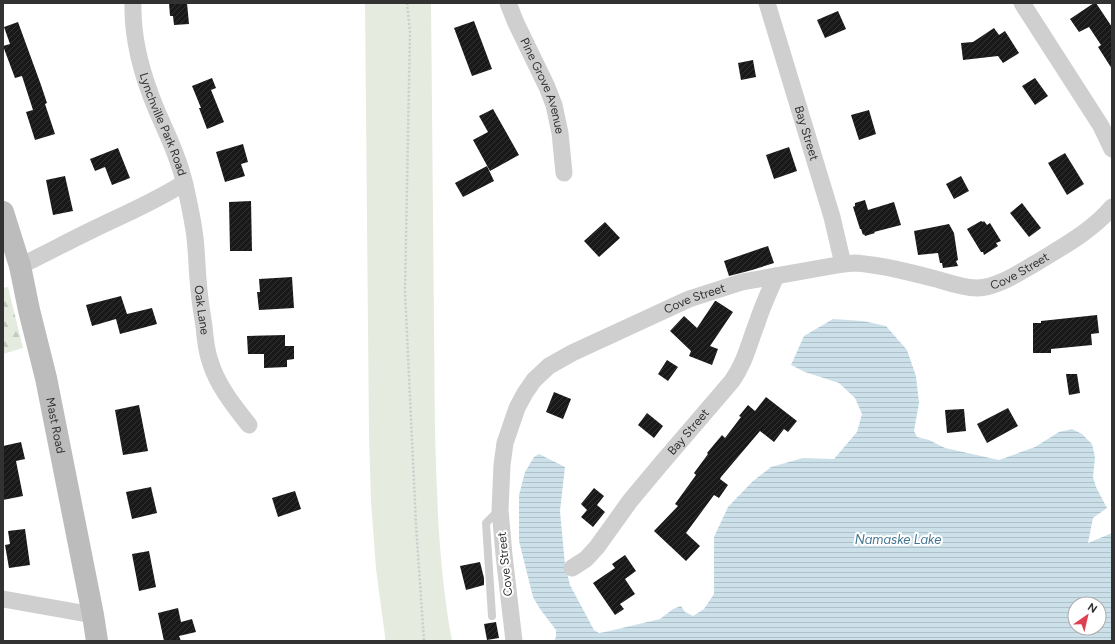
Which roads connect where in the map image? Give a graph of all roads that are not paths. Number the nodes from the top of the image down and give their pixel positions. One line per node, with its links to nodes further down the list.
1 (133, 3): 7 (street, Lynchville Park Road)
2 (508, 3): 6 (street, Pine Grove Avenue)
3 (767, 3): 10 (street, Bay Street)
4 (1022, 3): 5 (street)
5 (1112, 150)
6 (564, 173)
7 (184, 183): 11 (street, Lynchville Park Road); 13 (street, Oak Lane)
8 (1112, 207): 10 (street, Cove Street)
9 (3, 212): 11 (main road, Mast Road)
10 (843, 264): 12 (street, Cove Street)
11 (20, 266): 17 (main road, Mast Road)
12 (776, 276): 14 (street, Cove Street); 15 (street, Bay Street)
13 (249, 425)
14 (500, 510): 18 (lane); 20 (street, Cove Street)
15 (572, 568)
16 (3, 599): 17 (street)
17 (93, 615): 19 (main road, Mast Road)
18 (492, 616)
19 (97, 641)
20 (514, 641)

